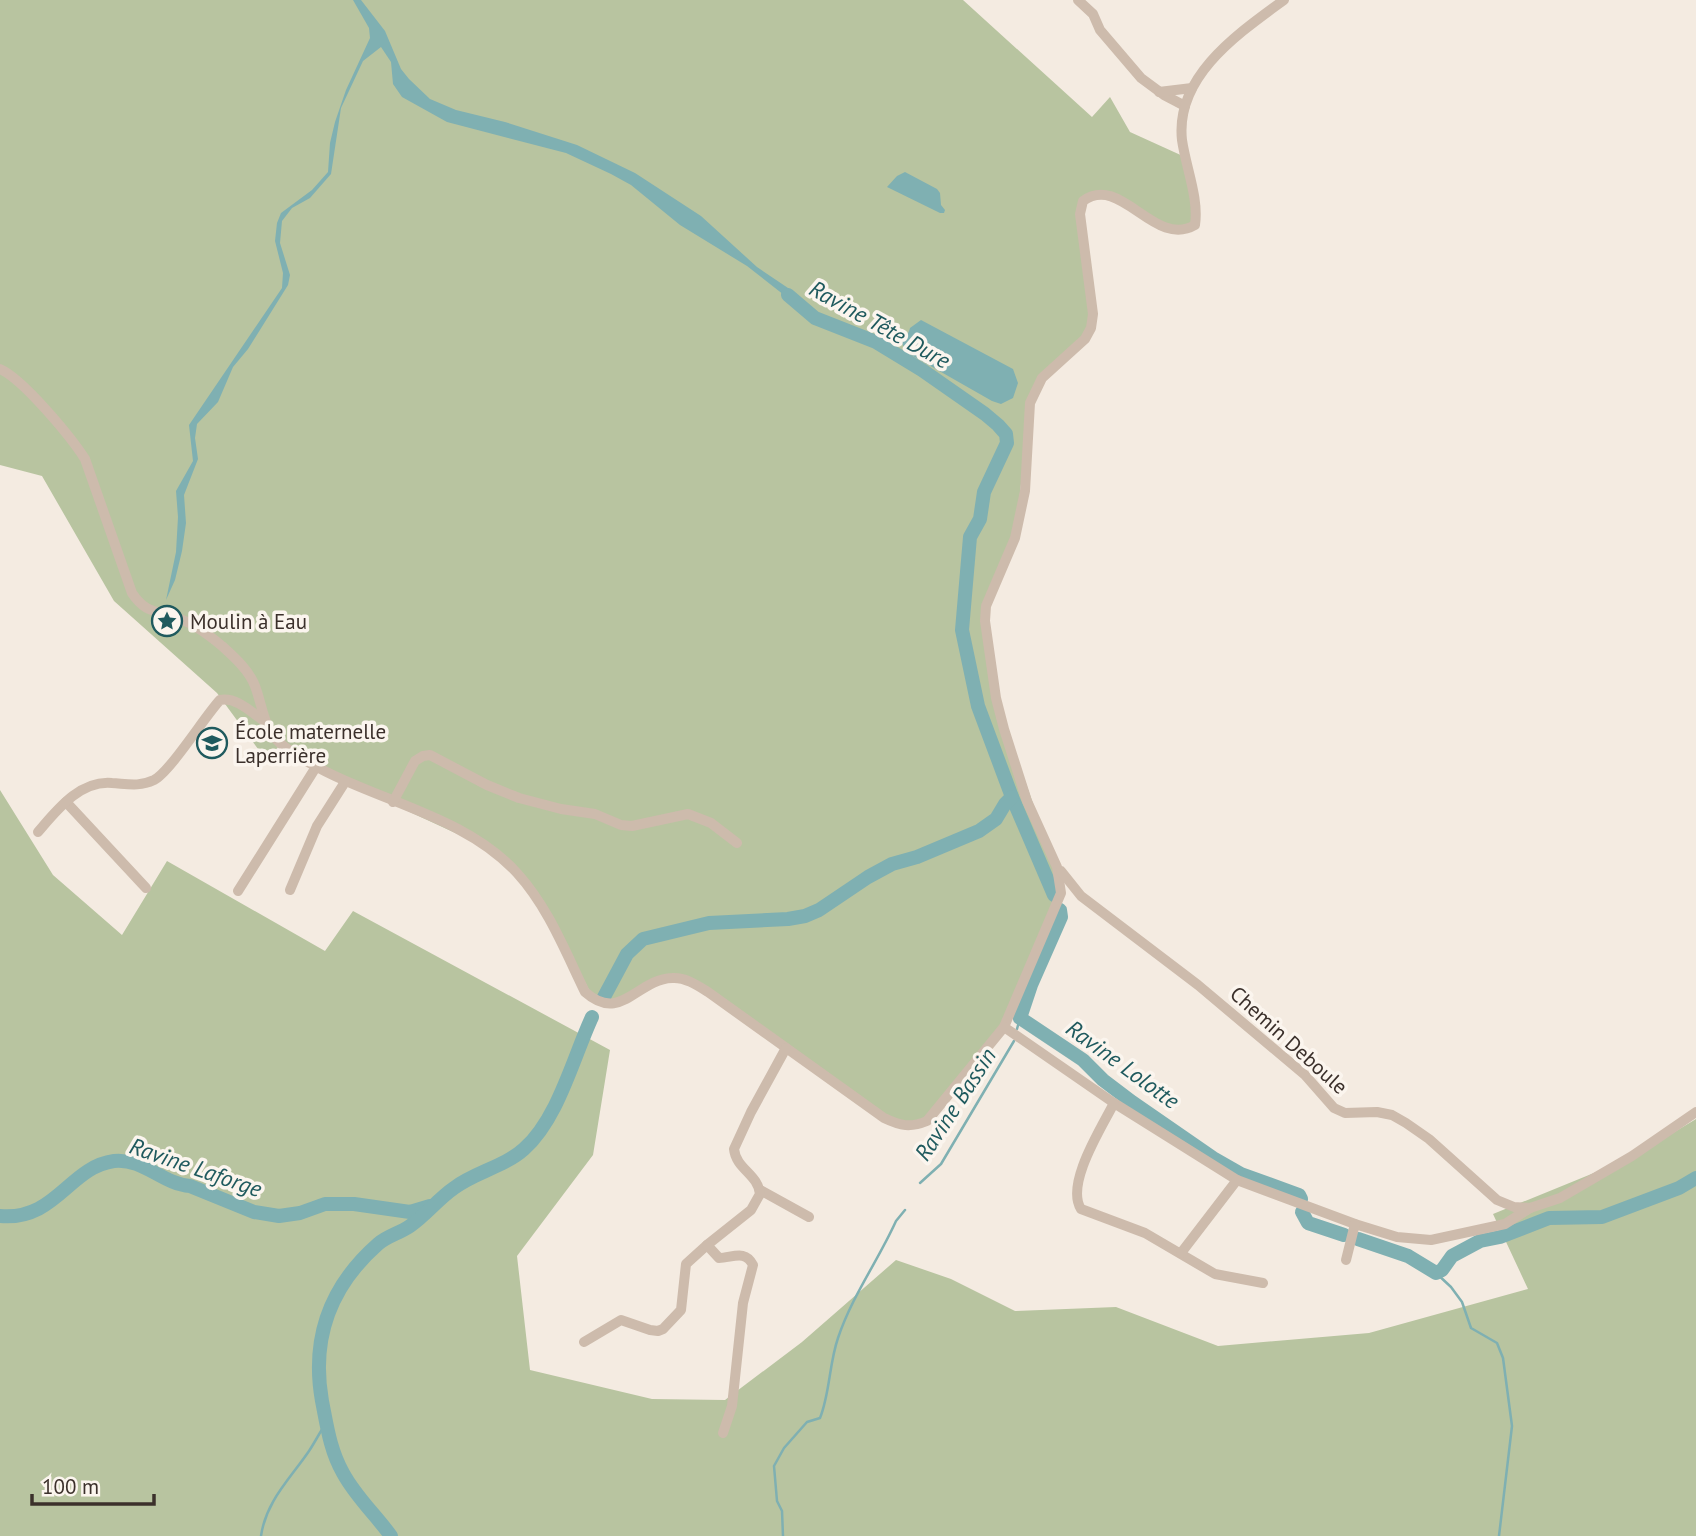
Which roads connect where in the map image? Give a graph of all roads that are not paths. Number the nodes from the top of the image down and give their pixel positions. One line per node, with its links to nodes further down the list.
1 (1077, 0): 4 (street)
2 (1284, 0): 3 (street)
3 (1192, 88): 4 (street); 5 (street)
4 (1159, 92): 5 (street)
5 (1185, 106): 14 (street)
6 (0, 369): 7 (street)
7 (264, 721): 8 (street); 10 (street)
8 (316, 767): 9 (street); 17 (street)
9 (345, 782): 11 (street); 16 (street)
10 (68, 800): 12 (street); 15 (street)
11 (393, 802): 13 (street); 19 (street)
12 (38, 832)
13 (737, 843)
14 (1057, 867): 18 (street); 24 (street, Chemin Deboule)
15 (146, 888)
16 (290, 890)
17 (238, 891)
18 (1004, 1027): 19 (street); 20 (street)
19 (786, 1048): 23 (street)
20 (1114, 1102): 22 (street); 28 (street)
21 (1696, 1112): 24 (street)
22 (1237, 1181): 26 (street); 28 (street)
23 (760, 1189): 25 (street); 27 (street)
24 (1530, 1208): 26 (street)
25 (809, 1217)
26 (1355, 1224): 29 (street)
27 (707, 1245): 31 (street); 32 (street)
28 (1181, 1253): 30 (street)
29 (1346, 1259)
30 (1263, 1283)
31 (584, 1342)
32 (723, 1433)

